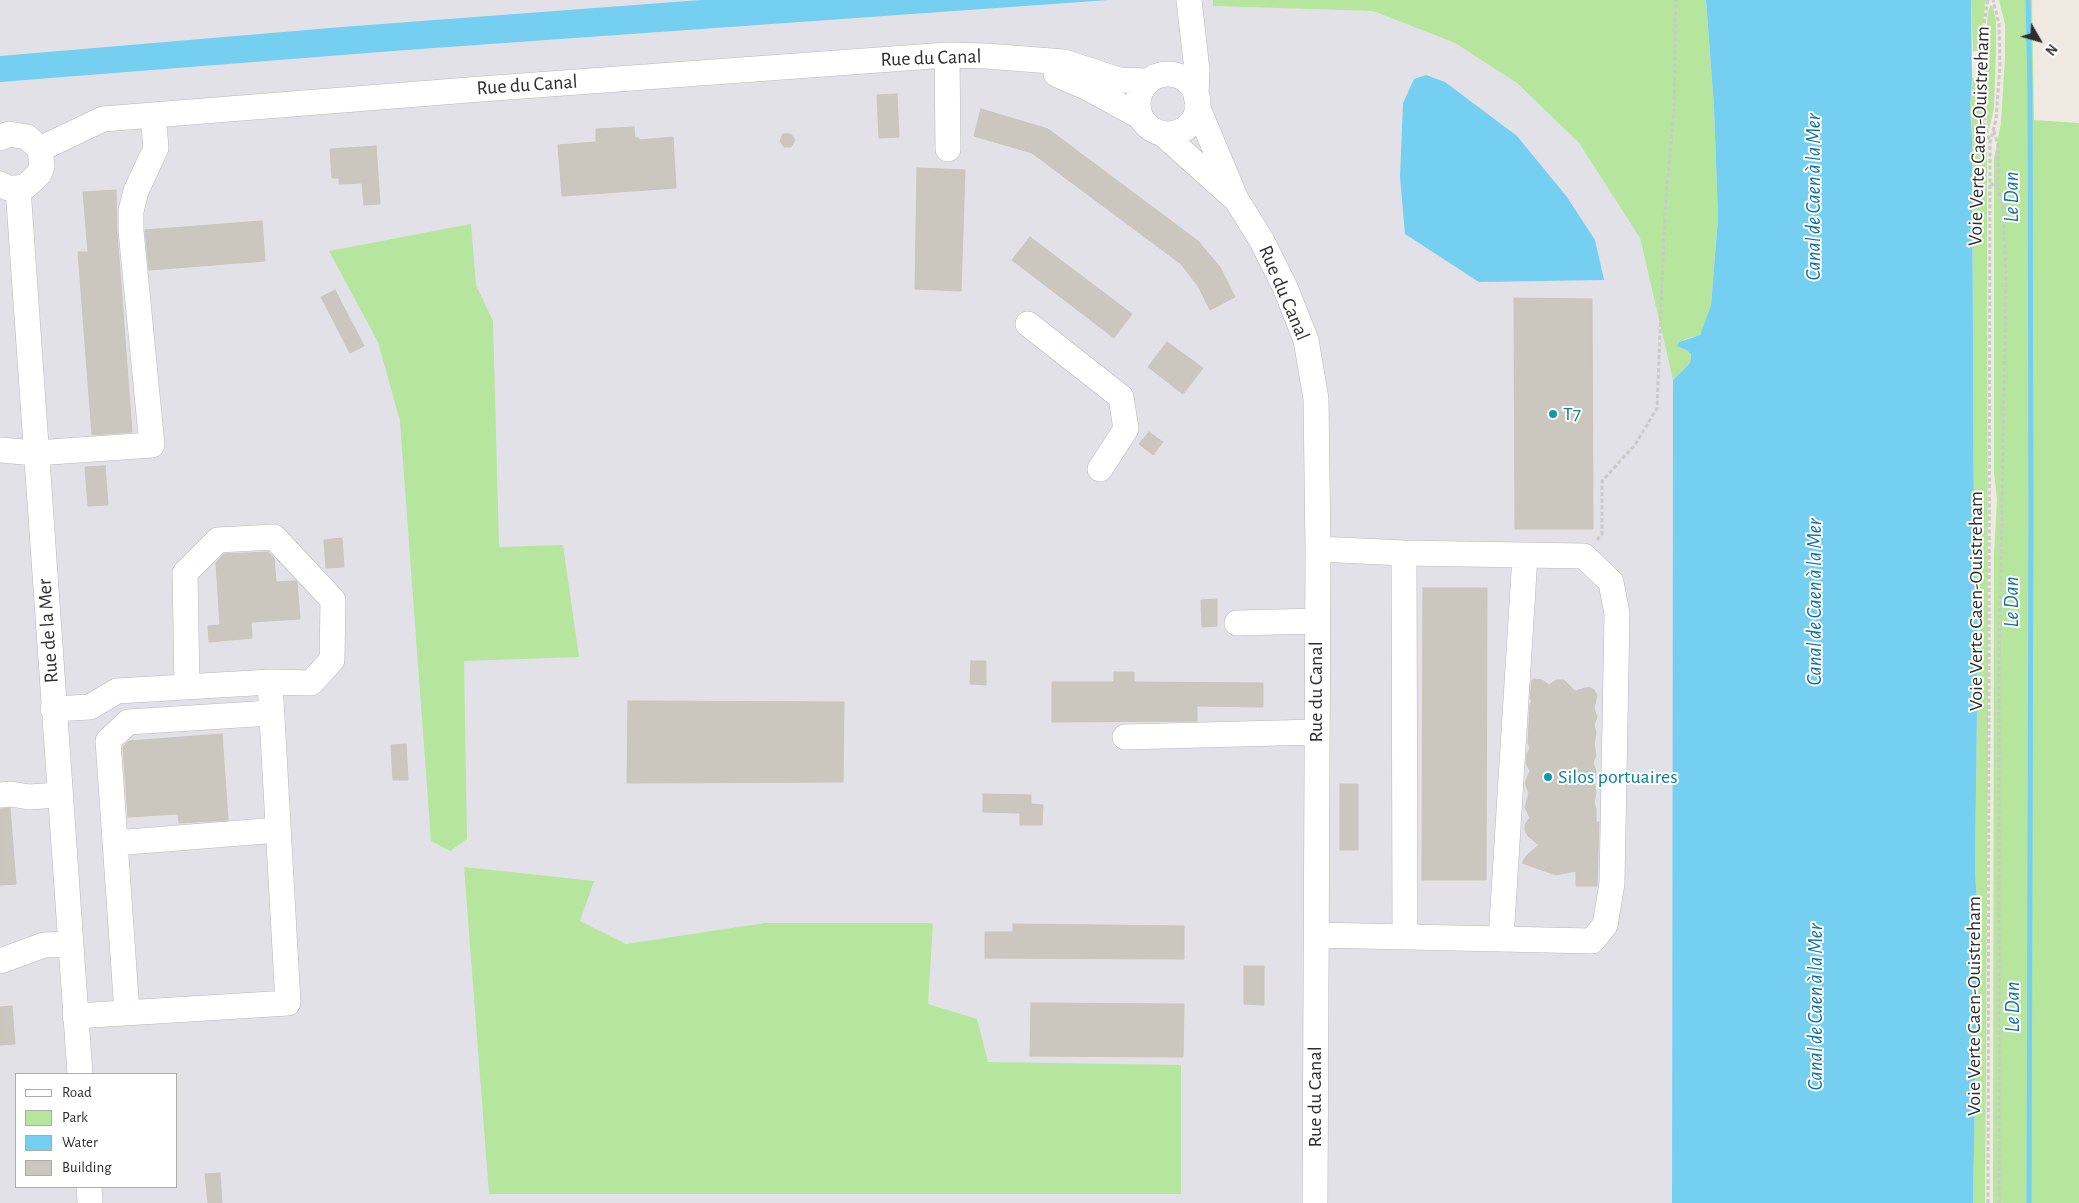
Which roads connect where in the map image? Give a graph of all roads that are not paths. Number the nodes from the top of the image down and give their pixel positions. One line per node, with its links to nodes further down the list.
1 (1190, 0): 2 (street)
2 (1192, 30): 5 (street); 6 (street)
3 (947, 55): 4 (street, Rue du Canal); 7 (street, Rue du Canal); 12 (street)
4 (1022, 60): 5 (street, Rue du Canal); 8 (street, Rue du Canal)
5 (1158, 78): 6 (street, Rue du Canal); 8 (street)
6 (1197, 101): 9 (street); 14 (street, Rue du Canal)
7 (153, 115): 11 (street, Rue du Canal); 17 (street)
8 (1140, 117): 9 (street, Rue du Canal)
9 (1163, 134): 14 (street, Rue du Canal)
10 (0, 138): 11 (street)
11 (40, 149): 13 (street, Rue de la Mer)
12 (948, 149)
13 (9, 186): 17 (street, Rue de la Mer)
14 (1236, 199): 19 (street, Rue du Canal)
15 (1028, 324): 18 (street)
16 (0, 450): 17 (street)
17 (36, 453): 26 (street, Rue de la Mer)
18 (1100, 469)
19 (1318, 549): 20 (street); 22 (street, Rue du Canal)
20 (1404, 553): 21 (street); 35 (street)
21 (1525, 556): 36 (street); 36 (street)
22 (1316, 621): 23 (street); 28 (street, Rue du Canal)
23 (1237, 623)
24 (270, 682): 25 (street); 25 (street); 27 (street)
25 (187, 687): 26 (street)
26 (54, 709): 31 (street, Rue de la Mer)
27 (271, 713): 32 (street); 33 (street)
28 (1316, 732): 29 (street); 34 (street, Rue du Canal)
29 (1125, 737)
30 (0, 795): 31 (street)
31 (59, 795): 37 (street, Rue de la Mer)
32 (278, 830): 33 (street); 39 (street)
33 (115, 843): 39 (street)
34 (1317, 935): 35 (street); 44 (street, Rue du Canal)
35 (1405, 936): 36 (street)
36 (1501, 939)
37 (70, 944): 38 (street); 40 (street, Rue de la Mer)
38 (0, 961)
39 (127, 1013): 40 (street)
40 (75, 1016): 41 (street, Rue de la Mer)
41 (80, 1073)
42 (89, 1188): 43 (street)
43 (90, 1203)
44 (1315, 1203)

